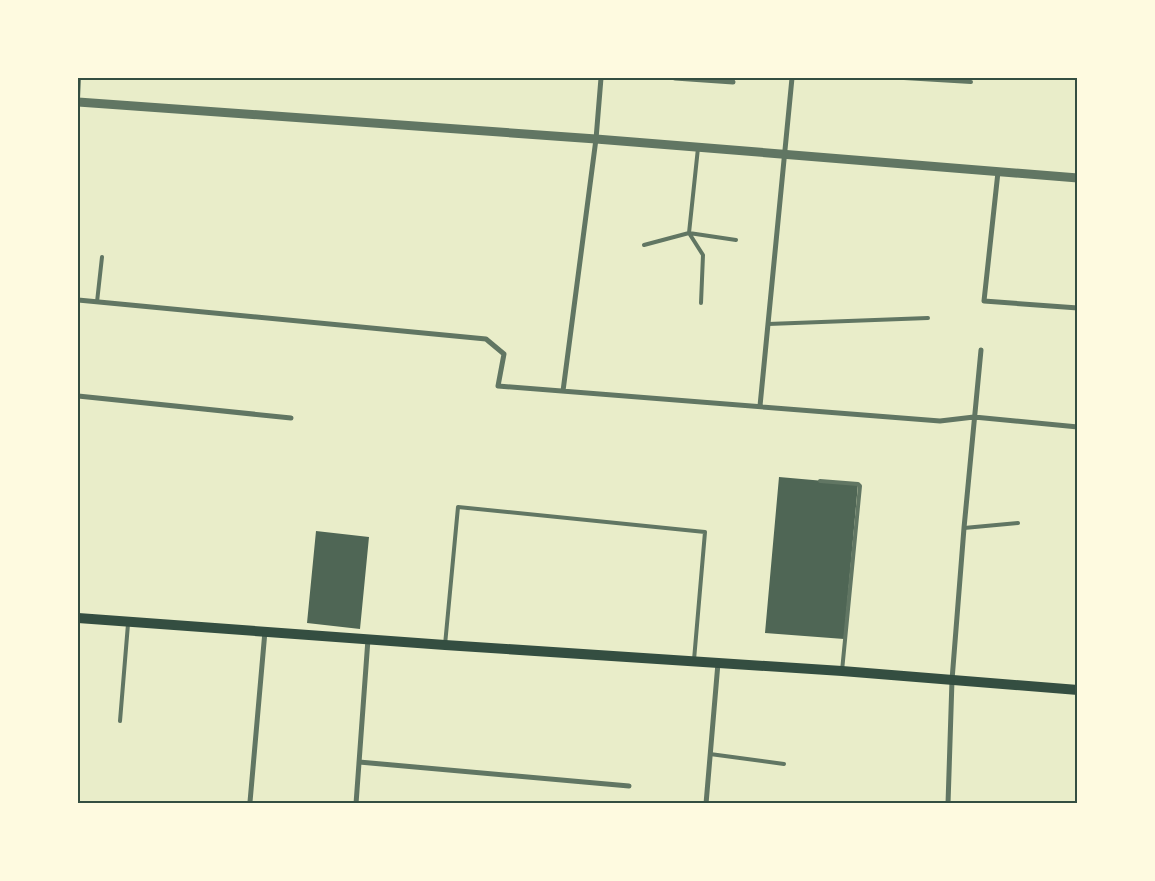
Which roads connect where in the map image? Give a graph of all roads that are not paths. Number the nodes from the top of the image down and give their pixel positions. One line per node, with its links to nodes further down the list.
1 (79, 78): 8 (lane)
2 (601, 78): 9 (street)
3 (675, 78): 6 (street)
4 (792, 78): 11 (street)
5 (904, 78): 7 (lane)
6 (733, 82)
7 (971, 82)
8 (78, 100): 9 (street)
9 (596, 139): 10 (street); 25 (street)
10 (698, 148): 11 (street); 14 (lane)
11 (783, 154): 12 (street); 23 (street)
12 (998, 172): 13 (street); 21 (street)
13 (1078, 178)
14 (690, 233): 15 (lane); 16 (lane); 20 (lane)
15 (736, 240)
16 (644, 245)
17 (102, 257): 19 (lane)
18 (78, 300): 19 (street)
19 (97, 302): 25 (street)
20 (701, 303)
21 (1078, 308)
22 (928, 318): 23 (lane)
23 (767, 324): 27 (street)
24 (981, 350): 28 (street)
25 (563, 391): 27 (street)
26 (78, 396): 29 (street)
27 (760, 406): 28 (street)
28 (974, 417): 30 (street); 33 (street)
29 (291, 418)
30 (1078, 427)
31 (820, 481): 41 (lane)
32 (1018, 523): 33 (lane)
33 (964, 528): 42 (street)
34 (78, 618): 35 (main road)
35 (128, 621): 36 (main road); 44 (lane)
36 (265, 631): 37 (main road); 49 (street)
37 (368, 638): 38 (main road); 46 (street)
38 (445, 645): 39 (main road); 39 (lane)
39 (694, 660): 40 (main road)
40 (718, 663): 41 (main road); 45 (street)
41 (842, 671): 42 (main road)
42 (952, 680): 43 (main road); 52 (street)
43 (1078, 690)
44 (120, 721)
45 (710, 754): 47 (lane); 51 (street)
46 (359, 762): 48 (street); 50 (street)
47 (784, 764)
48 (629, 786)
49 (250, 802)
50 (356, 804)
51 (706, 804)
52 (948, 804)

